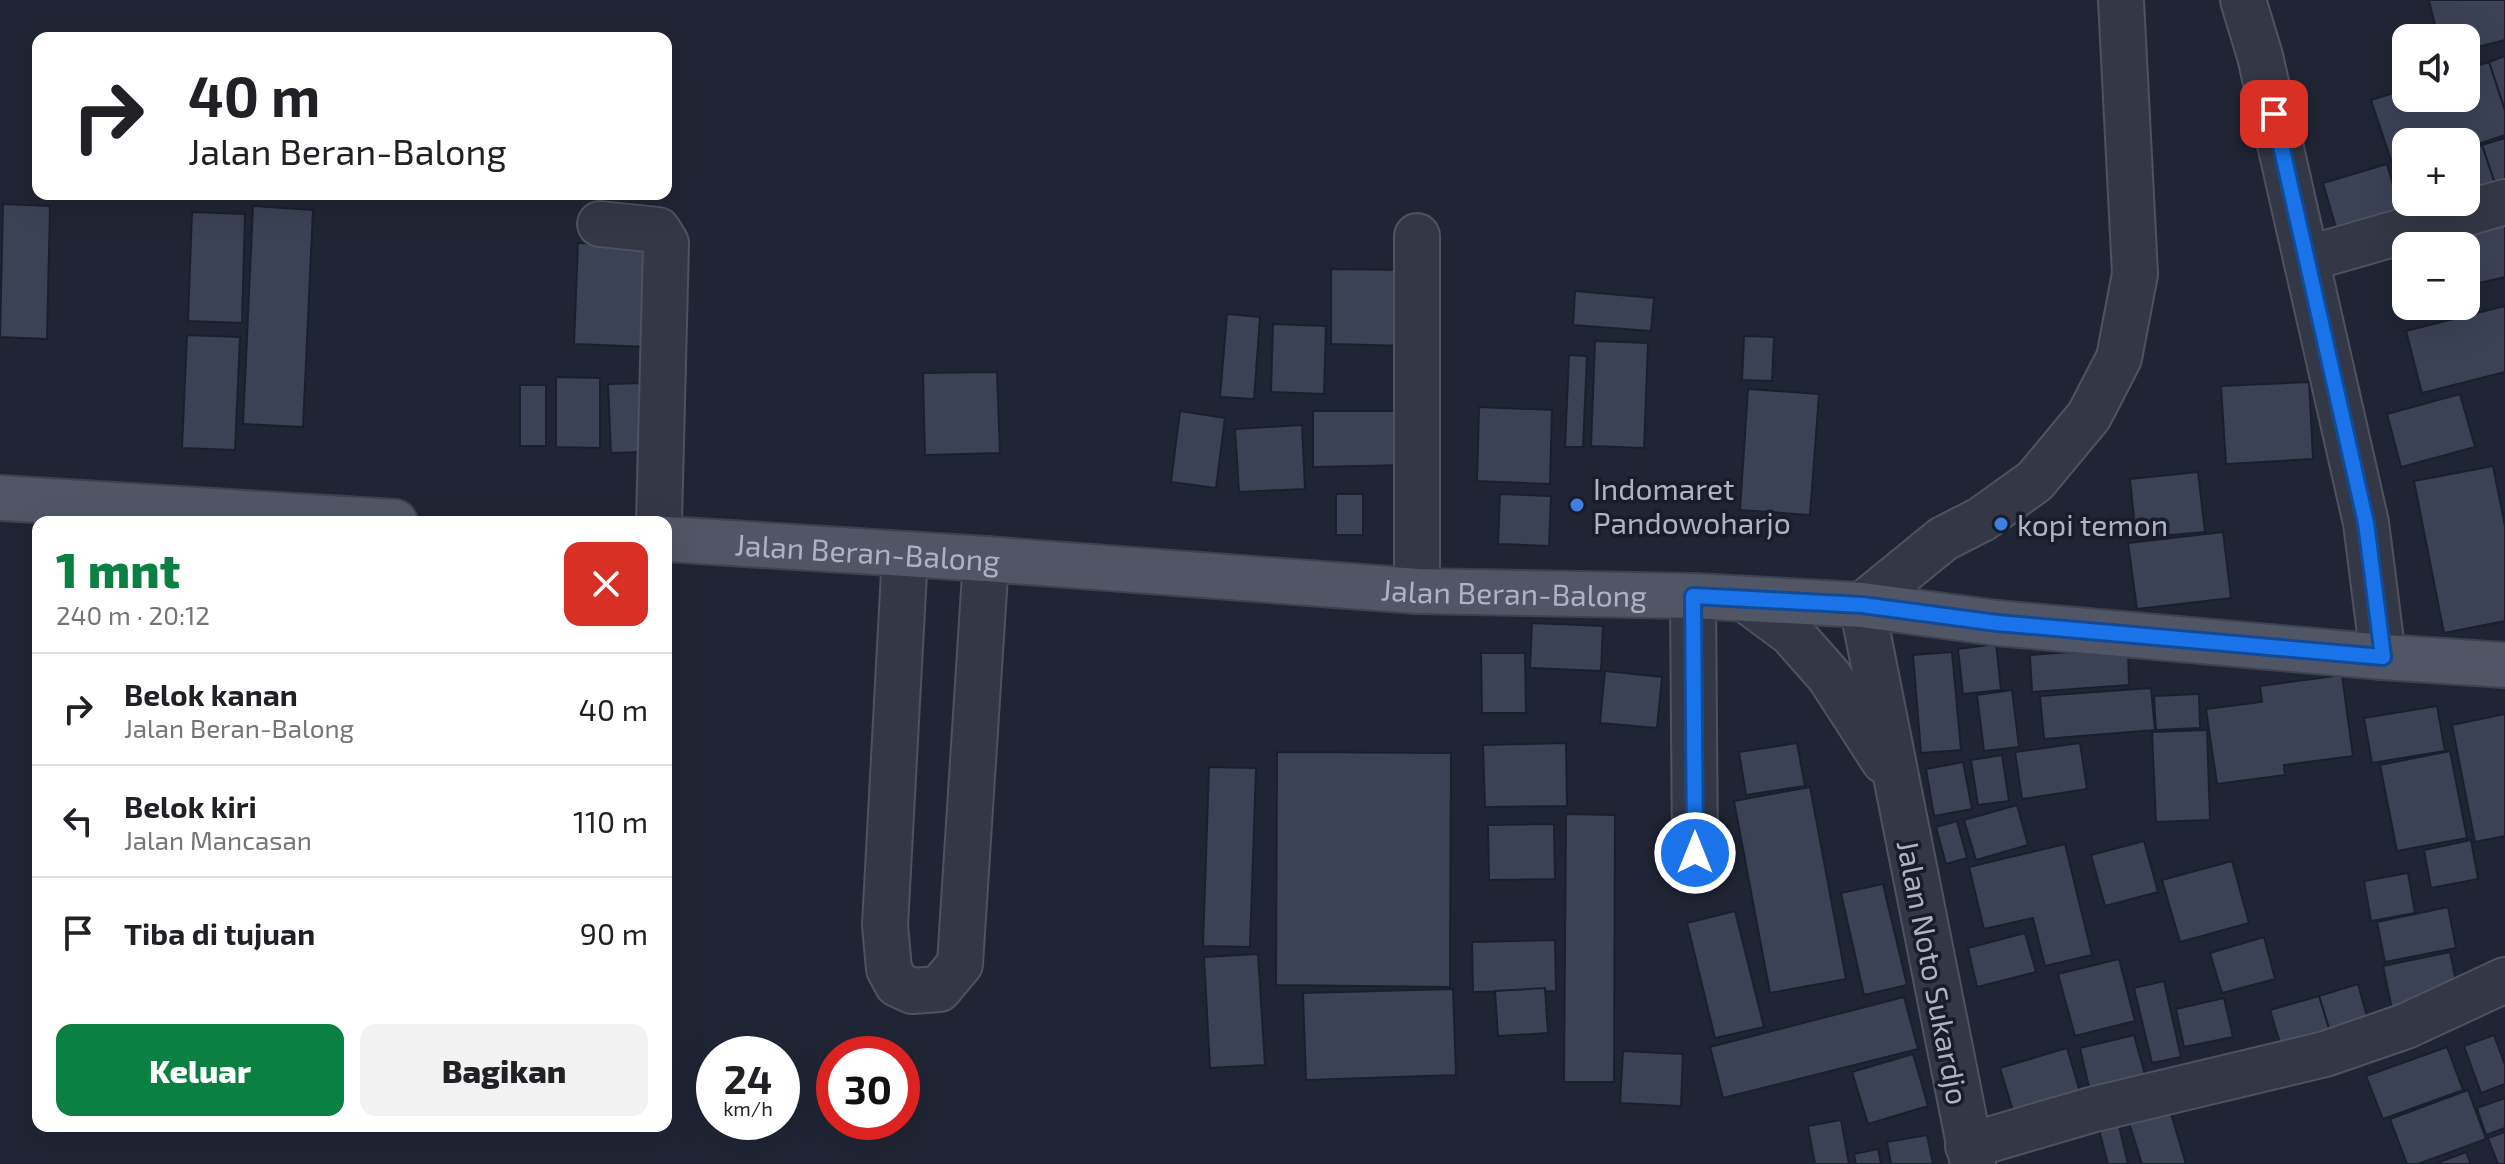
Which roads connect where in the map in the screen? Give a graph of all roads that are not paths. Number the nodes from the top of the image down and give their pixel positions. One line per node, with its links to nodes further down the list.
1 (2121, 0): 16 (street)
2 (2243, 0): 6 (street)
3 (2505, 202): 6 (street)
4 (600, 224): 9 (street)
5 (1417, 236): 13 (street)
6 (2306, 259): 17 (street)
7 (0, 498): 8 (main road)
8 (296, 516)
9 (659, 516)
10 (672, 539): 11 (main road, Jalan Beran-Balong)
11 (905, 554): 12 (main road, Jalan Beran-Balong); 12 (street)
12 (986, 559): 13 (main road, Jalan Beran-Balong)
13 (1417, 591): 14 (main road, Jalan Beran-Balong)
14 (1693, 596): 15 (main road, Jalan Beran-Balong); 20 (street)
15 (1745, 599): 16 (main road, Jalan Beran-Balong); 19 (street, Jalan Noto Sukardjo)
16 (1862, 605): 17 (main road, Jalan Beran-Balong); 19 (street, Jalan Noto Sukardjo)
17 (2383, 657): 18 (main road, Jalan Beran-Balong)
18 (2505, 665)
19 (1896, 780): 22 (street, Jalan Noto Sukardjo)
20 (1695, 853)
21 (2505, 980): 22 (street)
22 (1971, 1155)

